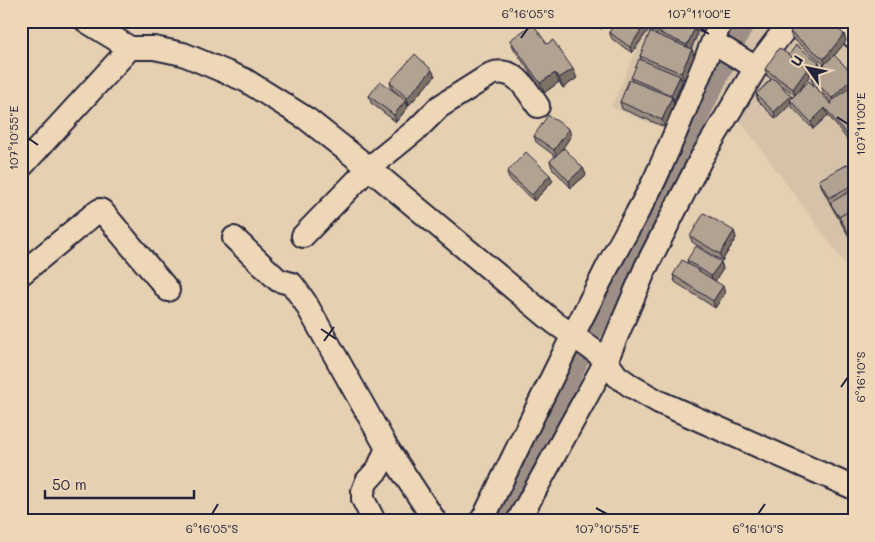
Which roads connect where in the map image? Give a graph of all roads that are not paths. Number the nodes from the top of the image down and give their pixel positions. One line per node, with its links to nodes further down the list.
1 (792, 21): 7 (street)
2 (840, 21): 5 (street)
3 (96, 24): 6 (street)
4 (717, 36): 7 (street); 15 (street)
5 (854, 38)
6 (130, 48): 9 (street); 10 (street)
7 (752, 65): 16 (street)
8 (538, 106): 10 (street)
9 (21, 167)
10 (369, 168): 11 (street); 15 (street)
11 (303, 236)
12 (234, 238): 17 (street)
13 (21, 274): 14 (street)
14 (168, 290)
15 (575, 337): 16 (street); 21 (street)
16 (601, 357): 18 (street); 22 (street)
17 (387, 448): 19 (street); 20 (street)
18 (854, 488)
19 (374, 521)
20 (435, 521)
21 (481, 521)
22 (518, 521)

